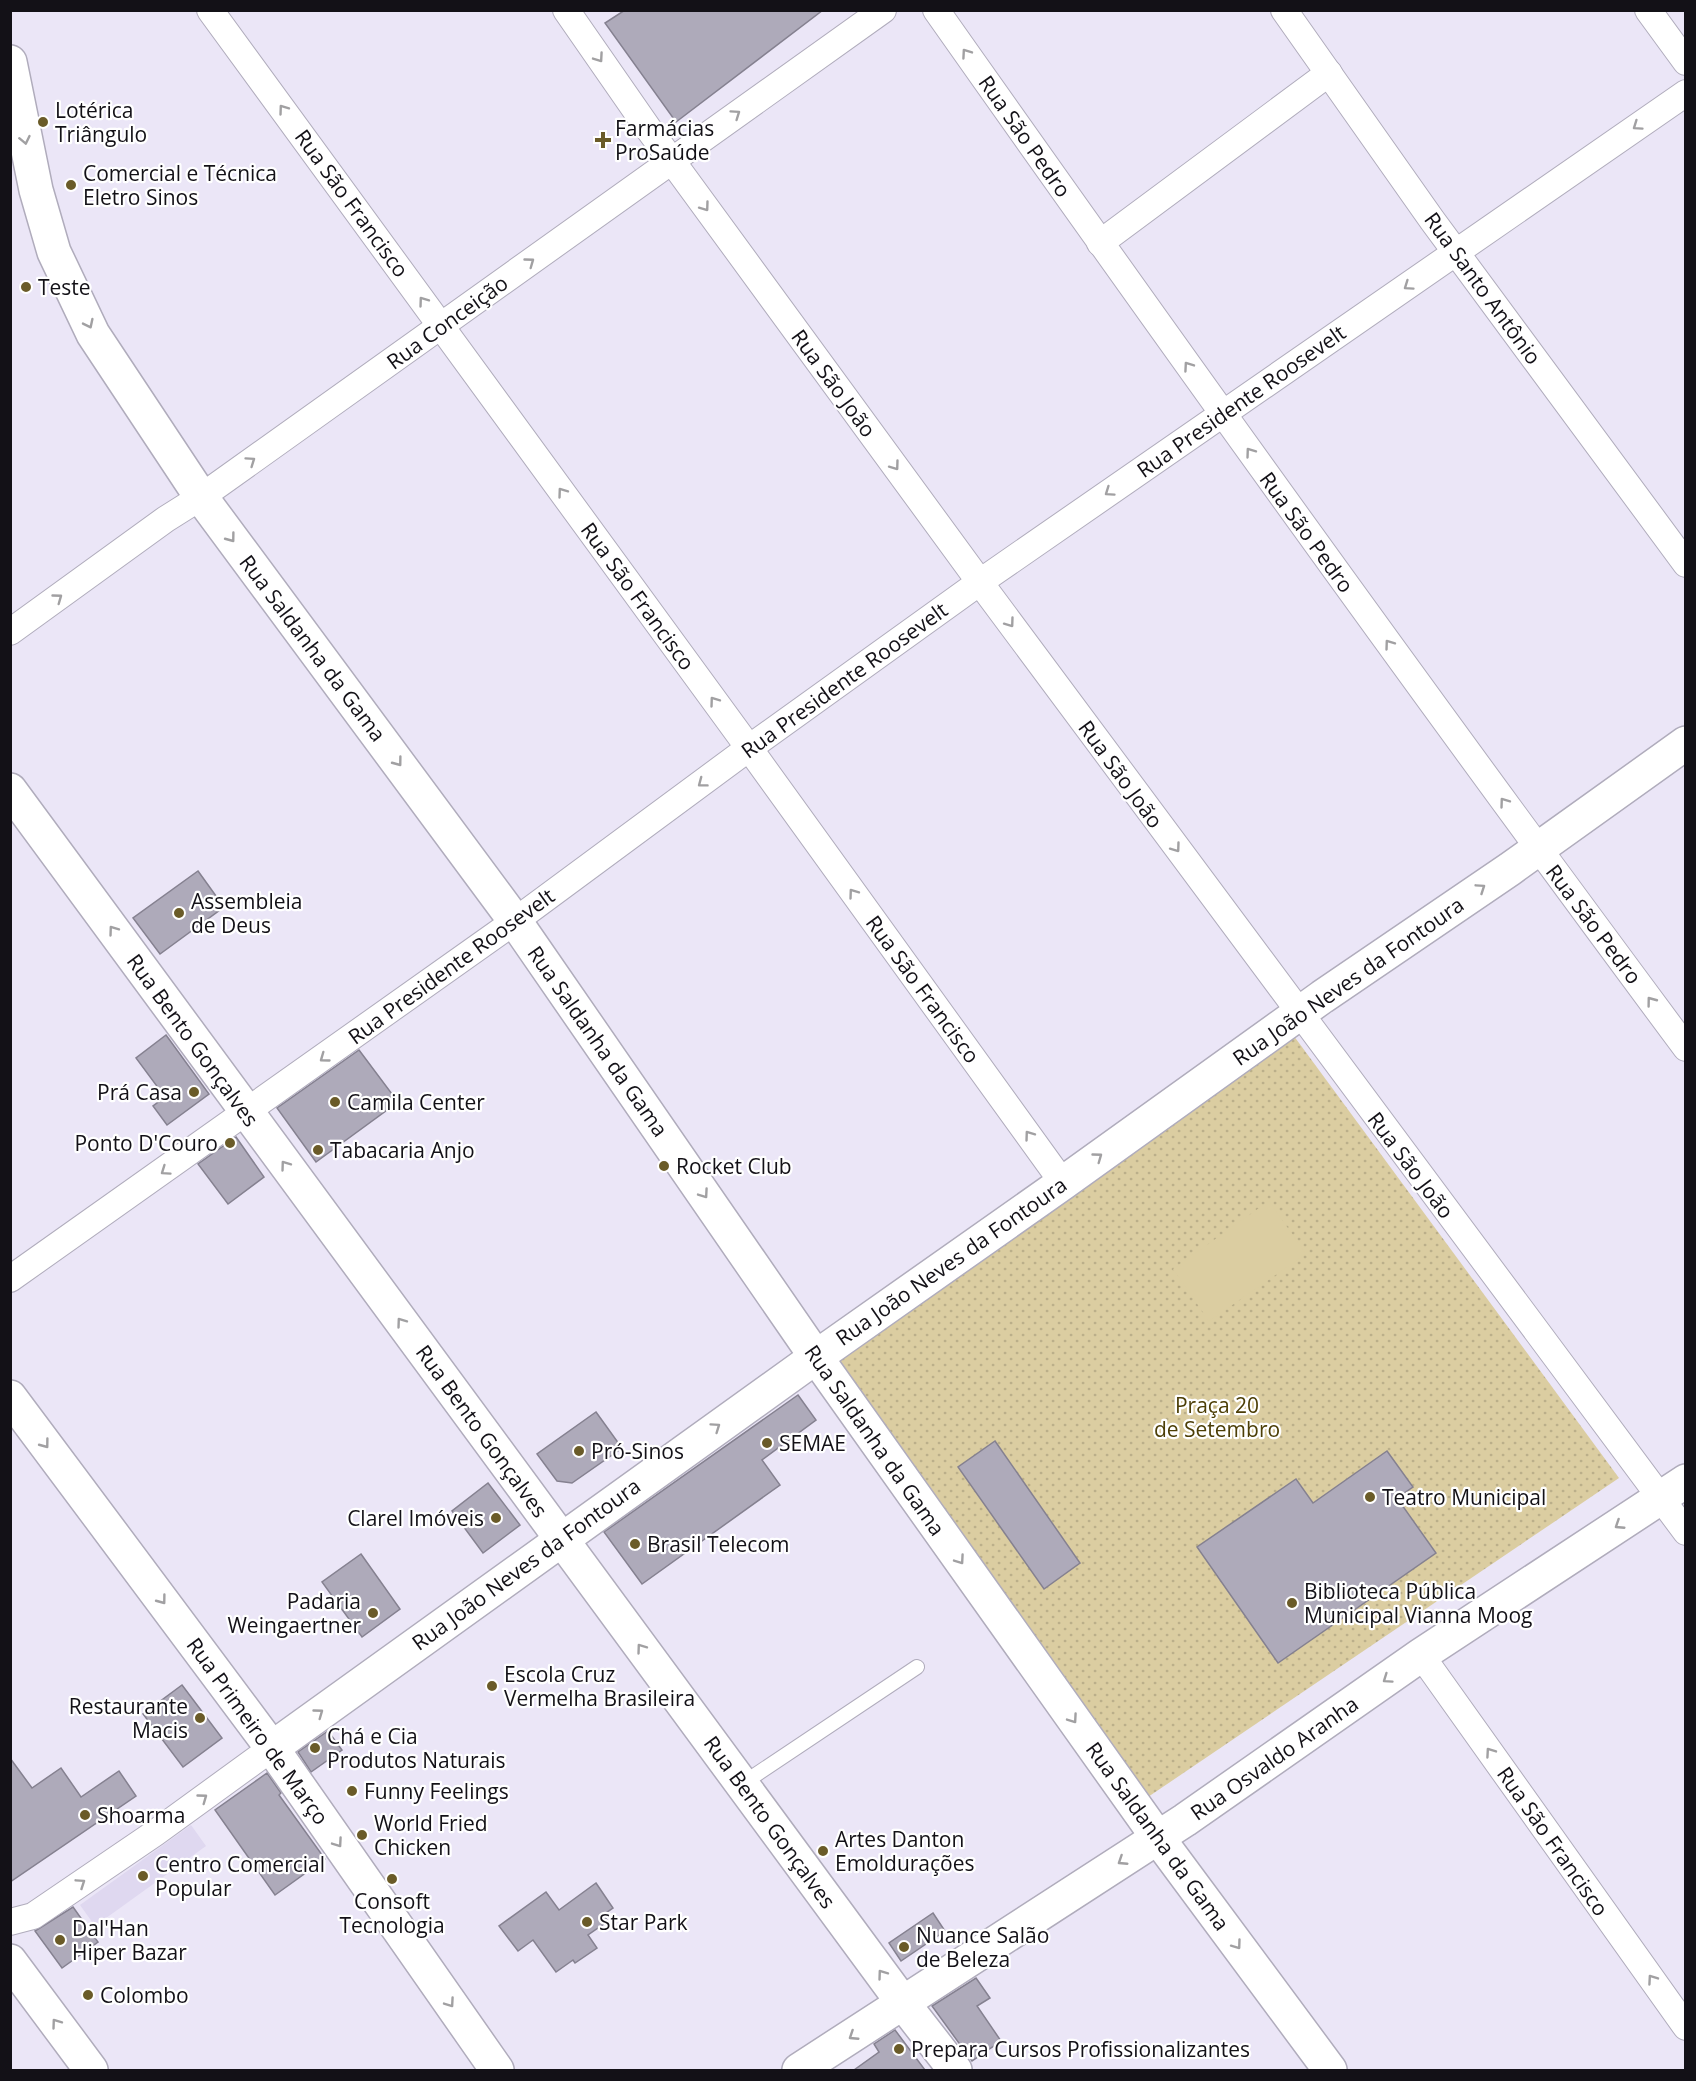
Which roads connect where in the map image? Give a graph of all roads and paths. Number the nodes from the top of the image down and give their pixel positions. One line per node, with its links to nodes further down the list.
1 (210, 10): 14 (street, Rua São Francisco, one-way to 1)
2 (566, 10): 11 (street, Rua São João, one-way to 11)
3 (883, 10): 11 (street, Rua Conceição, one-way to 3)
4 (936, 10): 12 (street, Rua São Pedro, one-way to 4)
5 (1284, 10): 9 (street, Rua Santo Antônio)
6 (1648, 10): 8 (street)
7 (10, 62): 16 (street, Rua Saldanha da Gama, one-way to 16)
8 (1686, 62)
9 (1329, 74): 12 (street); 13 (street, Rua Santo Antônio)
10 (1686, 93): 13 (street, Rua Presidente Roosevelt, one-way to 13)
11 (671, 159): 14 (street, Rua Conceição, one-way to 11); 18 (street, Rua São João, one-way to 18)
12 (1100, 243): 15 (street, Rua São Pedro, one-way to 12)
13 (1456, 252): 15 (street, Rua Presidente Roosevelt, one-way to 15); 17 (street, Rua Santo Antônio)
14 (441, 326): 16 (street, Rua Conceição, one-way to 14); 21 (street, Rua São Francisco, one-way to 14)
15 (1222, 414): 18 (street, Rua Presidente Roosevelt, one-way to 18); 23 (street, Rua São Pedro, one-way to 15)
16 (201, 497): 19 (street, Rua Conceição, one-way to 16); 24 (street, Rua Saldanha da Gama, one-way to 24)
17 (1686, 564)
18 (980, 582): 21 (street, Rua Presidente Roosevelt); 25 (street, Rua São João, one-way to 25)
19 (10, 632)
20 (1686, 743): 23 (street, Rua João Neves da Fontoura)
21 (749, 748): 24 (street, Rua Presidente Roosevelt, one-way to 24); 28 (street, Rua São Francisco, one-way to 21)
22 (10, 790): 27 (street, Rua Bento Gonçalves, one-way to 22)
23 (1538, 849): 25 (street, Rua João Neves da Fontoura, one-way to 23); 26 (street, Rua São Pedro, one-way to 23)
24 (515, 921): 27 (street, Rua Presidente Roosevelt, one-way to 27); 30 (street, Rua Saldanha da Gama, one-way to 30)
25 (1299, 1014): 28 (street, Rua João Neves da Fontoura, one-way to 25); 32 (street, Rua São João)
26 (1686, 1048)
27 (247, 1113): 29 (street, Rua Presidente Roosevelt, one-way to 29); 34 (street, Rua Bento Gonçalves, one-way to 27)
28 (1063, 1183): 30 (street, Rua João Neves da Fontoura)
29 (10, 1280)
30 (816, 1357): 34 (street, Rua João Neves da Fontoura, one-way to 30); 39 (street, Rua Saldanha da Gama, one-way to 39)
31 (10, 1397): 37 (street, Rua Primeiro de Março, one-way to 37)
32 (1673, 1490): 33 (street, Rua São João); 35 (street, Rua Osvaldo Aranha, one-way to 35)
33 (1686, 1532)
34 (561, 1538): 37 (street, Rua João Neves da Fontoura, one-way to 34); 38 (street, Rua Bento Gonçalves, one-way to 34)
35 (1421, 1655): 39 (street, Rua Osvaldo Aranha, one-way to 39); 43 (street, Rua São Francisco, one-way to 35)
36 (917, 1667): 38 (lane)
37 (272, 1748): 40 (street, Rua João Neves da Fontoura, one-way to 37); 45 (street, Rua Primeiro de Março, one-way to 45)
38 (742, 1784): 42 (street, Rua Bento Gonçalves, one-way to 38)
39 (1158, 1838): 42 (street, Rua Osvaldo Aranha, one-way to 42); 48 (street, Rua Saldanha da Gama, one-way to 48)
40 (10, 1922)
41 (10, 1961): 44 (street, one-way to 41)
42 (903, 2003): 46 (street, Rua Osvaldo Aranha, one-way to 46); 47 (street, Rua Bento Gonçalves)
43 (1686, 2027)
44 (91, 2070)
45 (497, 2070)
46 (799, 2070)
47 (955, 2070)
48 (1330, 2070)

